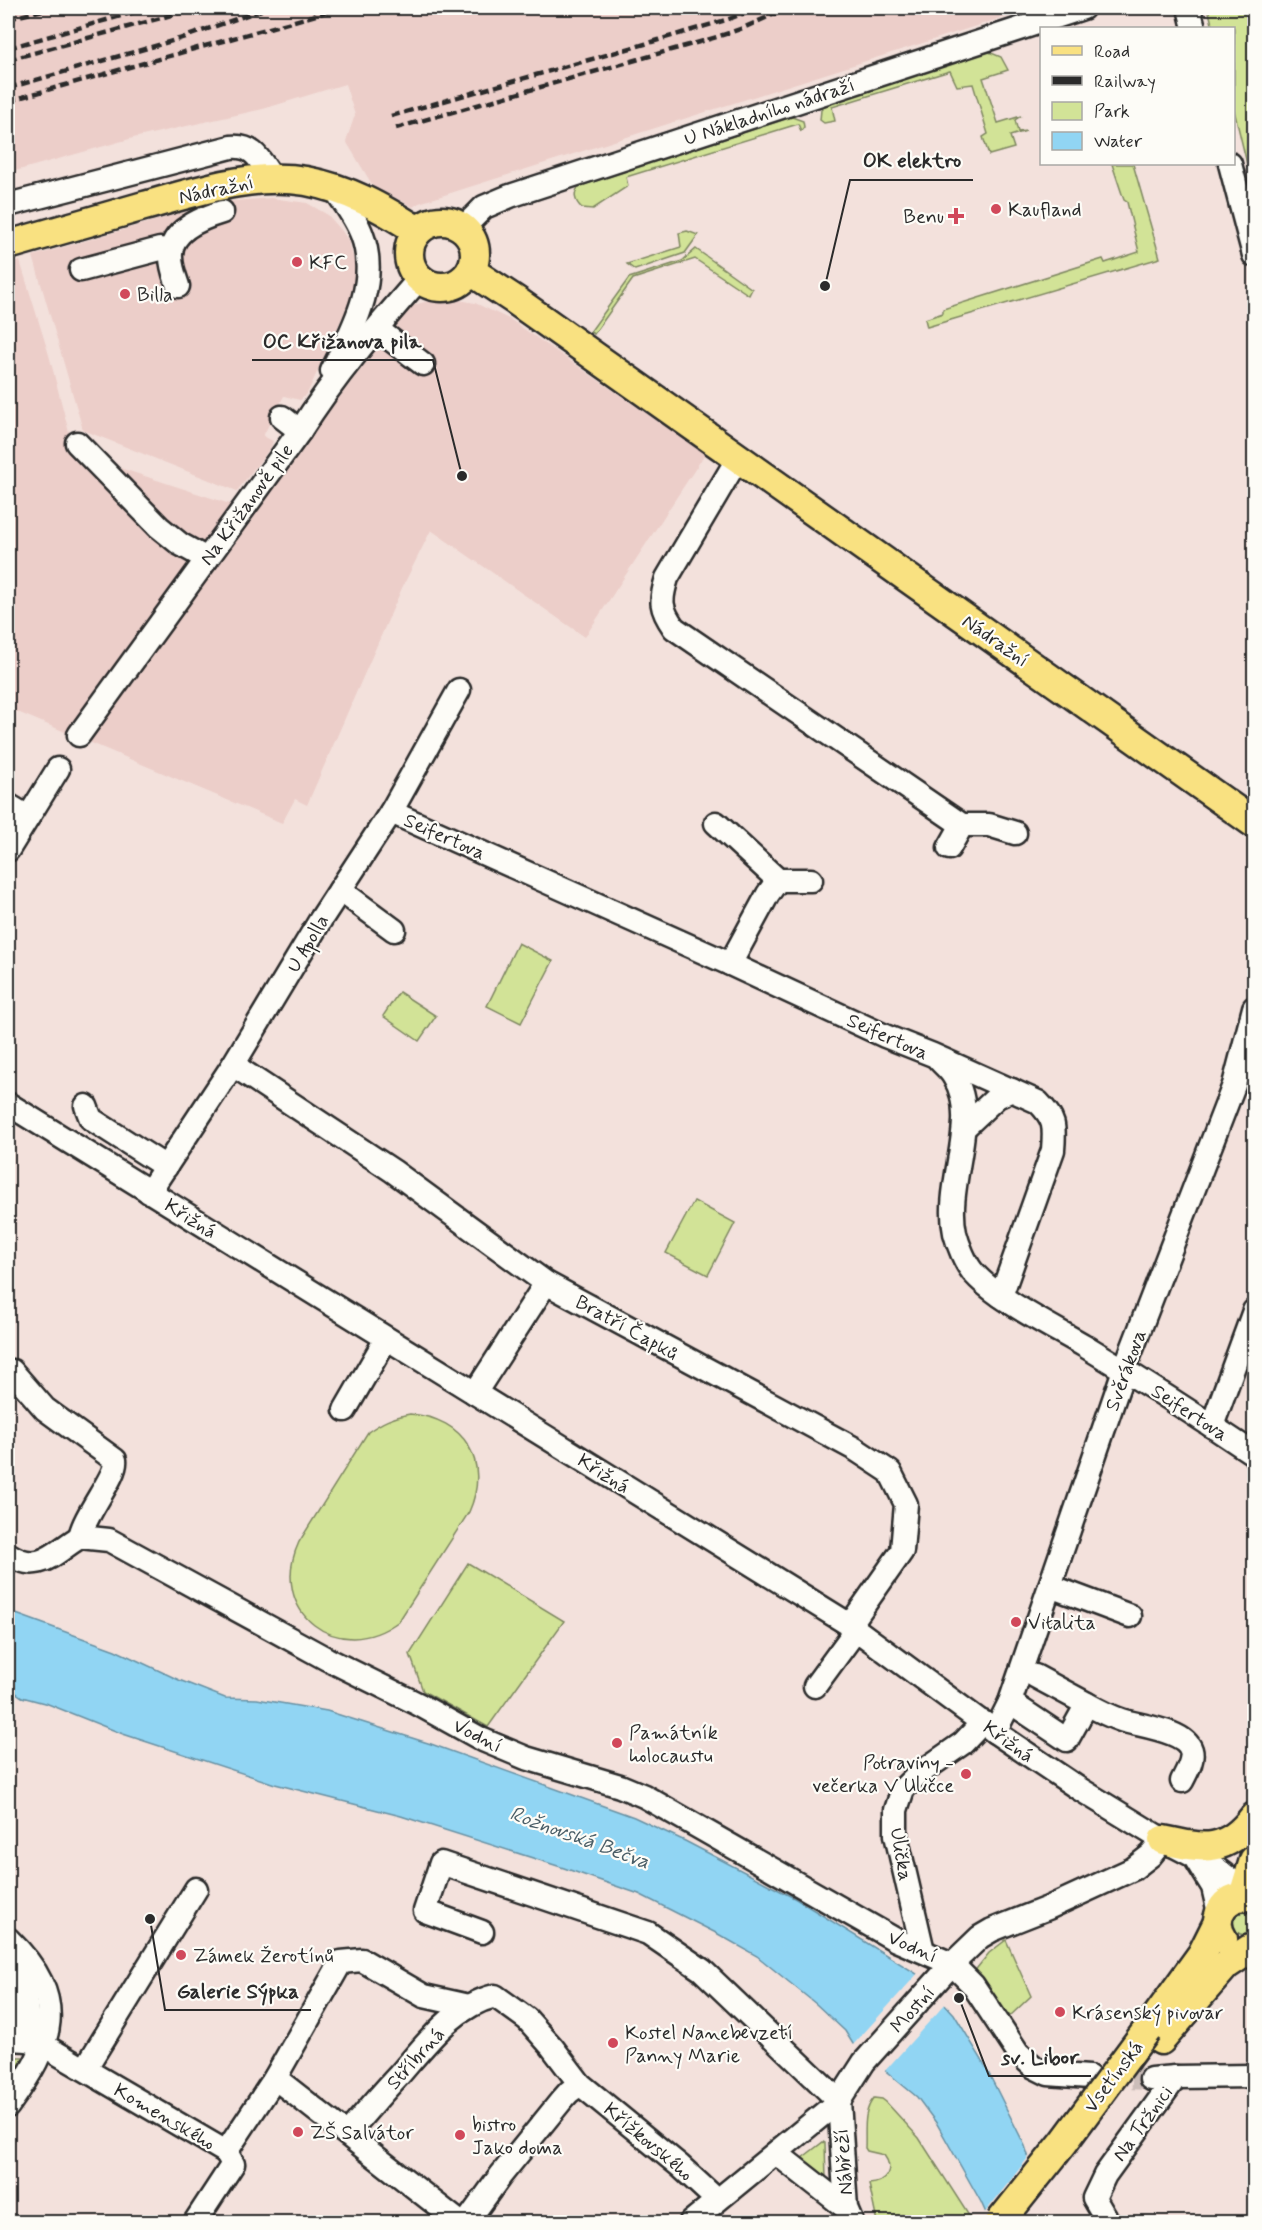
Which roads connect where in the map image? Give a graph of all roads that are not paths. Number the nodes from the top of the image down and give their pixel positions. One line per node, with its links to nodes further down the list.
1 (1083, 8): 9 (street, U Nákladního nádraží)
2 (1189, 8): 3 (street)
3 (1194, 27)
4 (1230, 165): 13 (street)
5 (273, 178): 6 (main road, Nádražní); 7 (street); 11 (main road, Nádražní)
6 (334, 188): 10 (main road, Nádražní); 20 (street)
7 (8, 205)
8 (222, 212): 12 (street)
9 (463, 228): 10 (main road); 15 (main road)
10 (418, 231): 16 (main road)
11 (8, 245)
12 (171, 251): 14 (street); 17 (street)
13 (1254, 255)
14 (81, 270)
15 (471, 272): 16 (main road); 24 (main road, Nádražní)
16 (419, 279): 18 (street, Na Křižanově pile)
17 (177, 286)
18 (377, 329): 19 (street); 20 (street, Na Křižanově pile)
19 (423, 364)
20 (315, 407): 22 (street, Na Křižanově pile)
21 (282, 417): 22 (street)
22 (300, 431): 25 (street, Na Křižanově pile)
23 (77, 443): 25 (street)
24 (738, 458): 32 (main road, Nádražní); 34 (street)
25 (207, 559): 27 (street, Na Křižanově pile)
26 (459, 690): 30 (street, U Apolla)
27 (79, 735)
28 (58, 769): 31 (street)
29 (8, 805): 31 (street)
30 (391, 812): 40 (street, U Apolla); 42 (street, Seifertova)
31 (28, 817): 37 (street)
32 (1254, 823)
33 (716, 824): 38 (street)
34 (962, 825): 35 (street); 36 (street)
35 (1015, 833)
36 (949, 848)
37 (8, 850)
38 (778, 880): 39 (street); 42 (street)
39 (811, 880)
40 (340, 890): 41 (street); 45 (street, U Apolla)
41 (394, 930)
42 (730, 964): 44 (street, Seifertova)
43 (1254, 1008): 56 (street, Svěrákova)
44 (933, 1055): 46 (street); 49 (street, Seifertova)
45 (233, 1065): 50 (street, U Apolla); 52 (street, Bratří Čapků)
46 (1012, 1090): 49 (street); 53 (street)
47 (8, 1104): 51 (street, Křižná)
48 (86, 1106): 50 (street)
49 (964, 1128): 53 (street, Seifertova)
50 (166, 1167): 51 (street, U Apolla)
51 (149, 1192): 55 (street, Křižná)
52 (546, 1283): 58 (street); 66 (street, Bratří Čapků)
53 (1001, 1296): 56 (street, Seifertova)
54 (1254, 1311): 60 (street)
55 (387, 1339): 58 (street, Křižná); 59 (street)
56 (1124, 1370): 60 (street, Seifertova); 64 (street, Svěrákova)
57 (12, 1371): 62 (street)
58 (475, 1393): 66 (street, Křižná)
59 (345, 1410)
60 (1212, 1426): 61 (street, Seifertova)
61 (1254, 1454)
62 (80, 1537): 63 (street); 83 (street, Vodní)
63 (8, 1554)
64 (1050, 1586): 65 (street); 69 (street, Svěrákova)
65 (1130, 1616)
66 (853, 1627): 68 (street, Bratří Čapků); 71 (street, Křižná)
67 (1035, 1676): 70 (street)
68 (815, 1686)
69 (1010, 1702): 70 (street); 71 (street, Svěrákova)
70 (1087, 1704): 72 (street)
71 (989, 1727): 74 (street, Křižná); 83 (street, Ulička)
72 (1182, 1780)
73 (1254, 1817): 74 (main road)
74 (1164, 1840): 75 (street, Křižná); 84 (street, Mostní)
75 (1192, 1854): 78 (street, Křižná); 79 (street)
76 (1254, 1860): 78 (main road)
77 (196, 1889): 93 (street)
78 (1247, 1897): 79 (main road)
79 (1218, 1918): 82 (main road); 91 (main road, Vsetínská)
80 (482, 1932): 100 (street)
81 (8, 1939): 92 (street)
82 (1252, 1949): 91 (main road, Vsetínská)
83 (923, 1951): 84 (street, Vodní)
84 (952, 1964): 94 (street); 100 (street, Mostní)
85 (8, 1968): 92 (street)
86 (424, 1996): 89 (street); 90 (street); 97 (street, Komenského)
87 (495, 1996): 89 (street, Stříbrná); 99 (street, Křížkovského)
88 (8, 2006): 92 (street)
89 (469, 2006): 90 (street, Stříbrná)
90 (439, 2029): 102 (street, Stříbrná)
91 (1154, 2035): 111 (main road, Vsetínská, bridge); 112 (main road, Vsetínská)
92 (23, 2041): 93 (street, Komenského); 101 (street)
93 (85, 2069): 103 (street, Komenského)
94 (1089, 2076)
95 (1254, 2076): 96 (street, Na Tržnici)
96 (1176, 2077): 98 (street); 113 (street, Na Tržnici)
97 (275, 2078): 102 (street); 103 (street, Komenského)
98 (1151, 2079)
99 (580, 2084): 105 (street, Křížkovského); 109 (street)
100 (839, 2101): 104 (street, Mostní); 106 (street, Nábřeží)
101 (8, 2106)
102 (347, 2134): 108 (street)
103 (226, 2152): 107 (street)
104 (776, 2153): 105 (street, Mostní); 106 (street)
105 (717, 2200): 110 (street, Mostní)
106 (849, 2215)
107 (195, 2223)
108 (459, 2223)
109 (467, 2223)
110 (691, 2223)
111 (1000, 2223)
112 (1018, 2223)
113 (1108, 2223)

